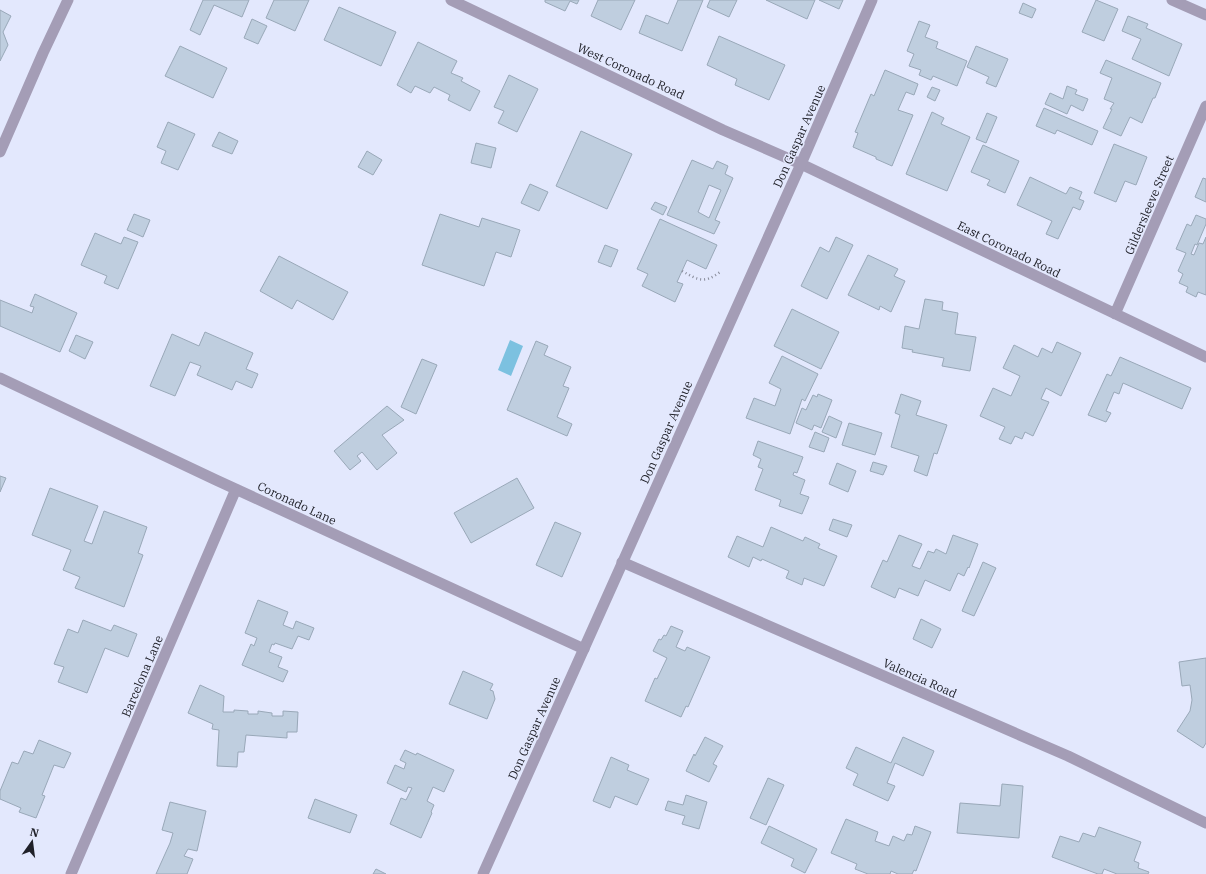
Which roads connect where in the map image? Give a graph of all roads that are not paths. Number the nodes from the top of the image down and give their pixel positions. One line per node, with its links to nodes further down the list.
1 (68, 0): 7 (street)
2 (451, 0): 8 (street, West Coronado Road)
3 (872, 0): 8 (street, Don Gaspar Avenue)
4 (1172, 0): 5 (street)
5 (1206, 15)
6 (1206, 106): 9 (street, Gildersleeve Street)
7 (1, 147)
8 (801, 164): 9 (street, East Coronado Road); 13 (street, Don Gaspar Avenue)
9 (1115, 314): 10 (street, East Coronado Road)
10 (1206, 358)
11 (0, 378): 12 (street, Coronado Lane)
12 (236, 489): 14 (street, Coronado Lane); 16 (street, Barcelona Lane)
13 (622, 562): 14 (street, Don Gaspar Avenue); 15 (street, Valencia Road)
14 (584, 649): 17 (street, Don Gaspar Avenue)
15 (1206, 823)
16 (72, 874)
17 (483, 874)

